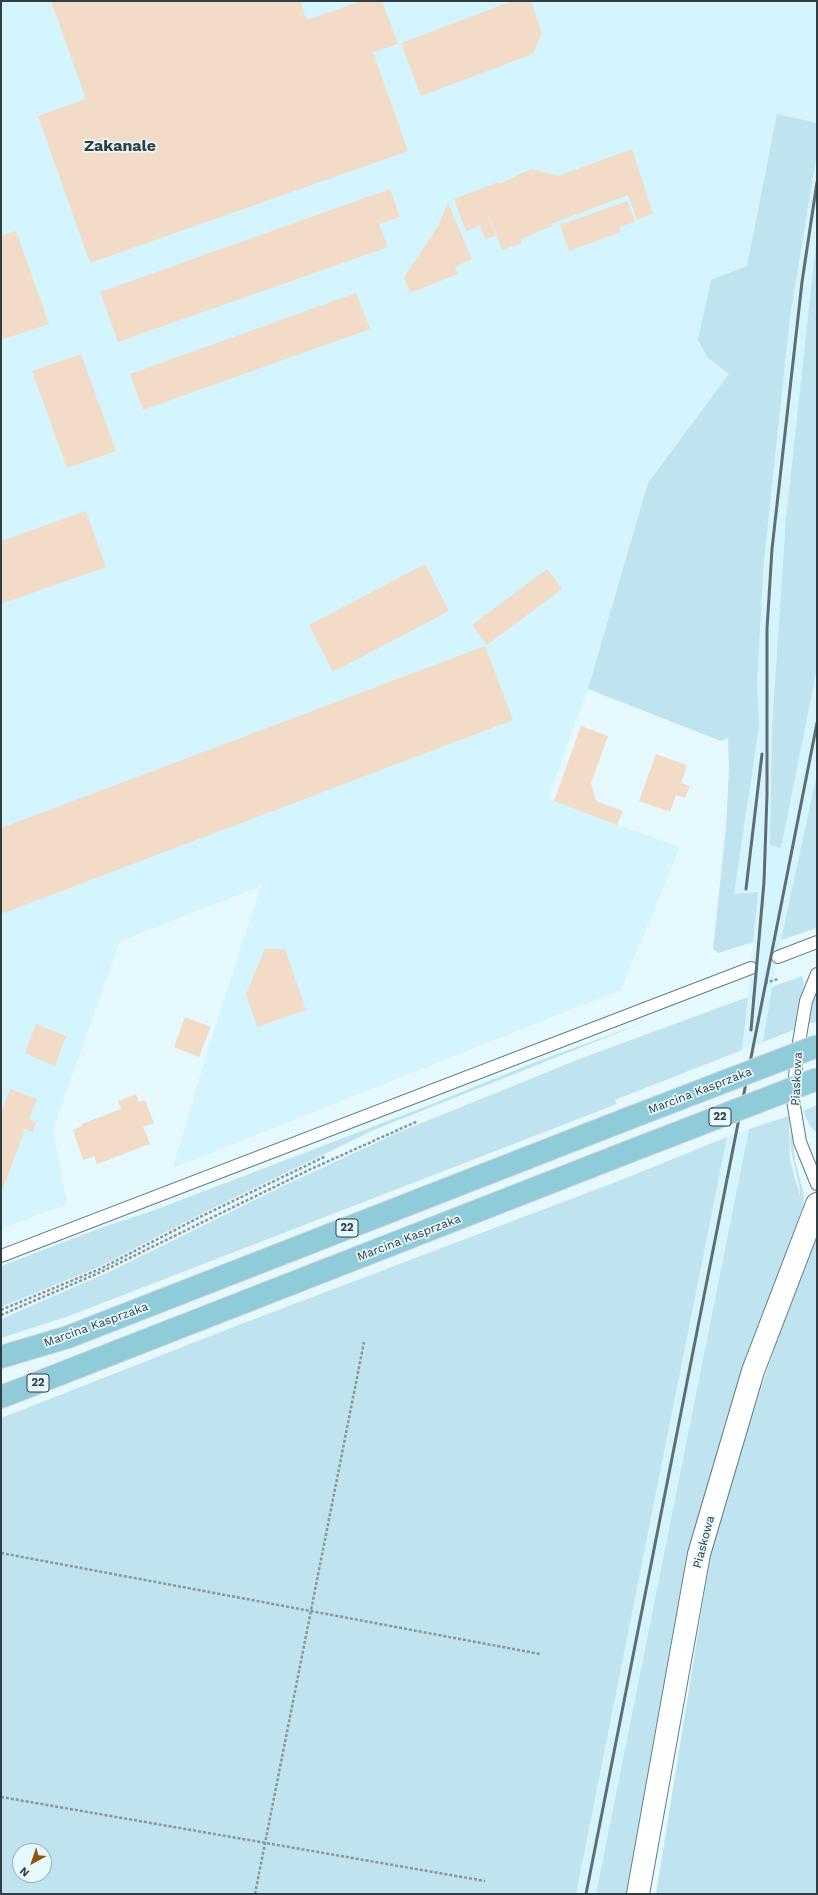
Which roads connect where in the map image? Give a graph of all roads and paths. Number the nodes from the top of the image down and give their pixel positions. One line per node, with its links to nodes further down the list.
1 (817, 942): 2 (lane)
2 (778, 957)
3 (751, 968): 13 (lane)
4 (817, 974): 11 (lane, Piaskowa)
5 (782, 977): 6 (path)
6 (760, 985)
7 (817, 1046): 17 (main road, Marcina Kasprzaka / 22, bridge)
8 (817, 1079): 18 (main road, Marcina Kasprzaka / 22, bridge)
9 (425, 1118): 15 (path)
10 (333, 1153): 14 (path)
11 (817, 1184)
12 (817, 1204): 26 (street, Piaskowa)
13 (1, 1256)
14 (1, 1310)
15 (1, 1315)
16 (364, 1342): 20 (path)
17 (1, 1357)
18 (1, 1397)
19 (1, 1553): 20 (path)
20 (311, 1611): 21 (path); 23 (path)
21 (540, 1654)
22 (1, 1797): 23 (path)
23 (265, 1843): 24 (path); 25 (path)
24 (485, 1881)
25 (255, 1894)
26 (638, 1894)

